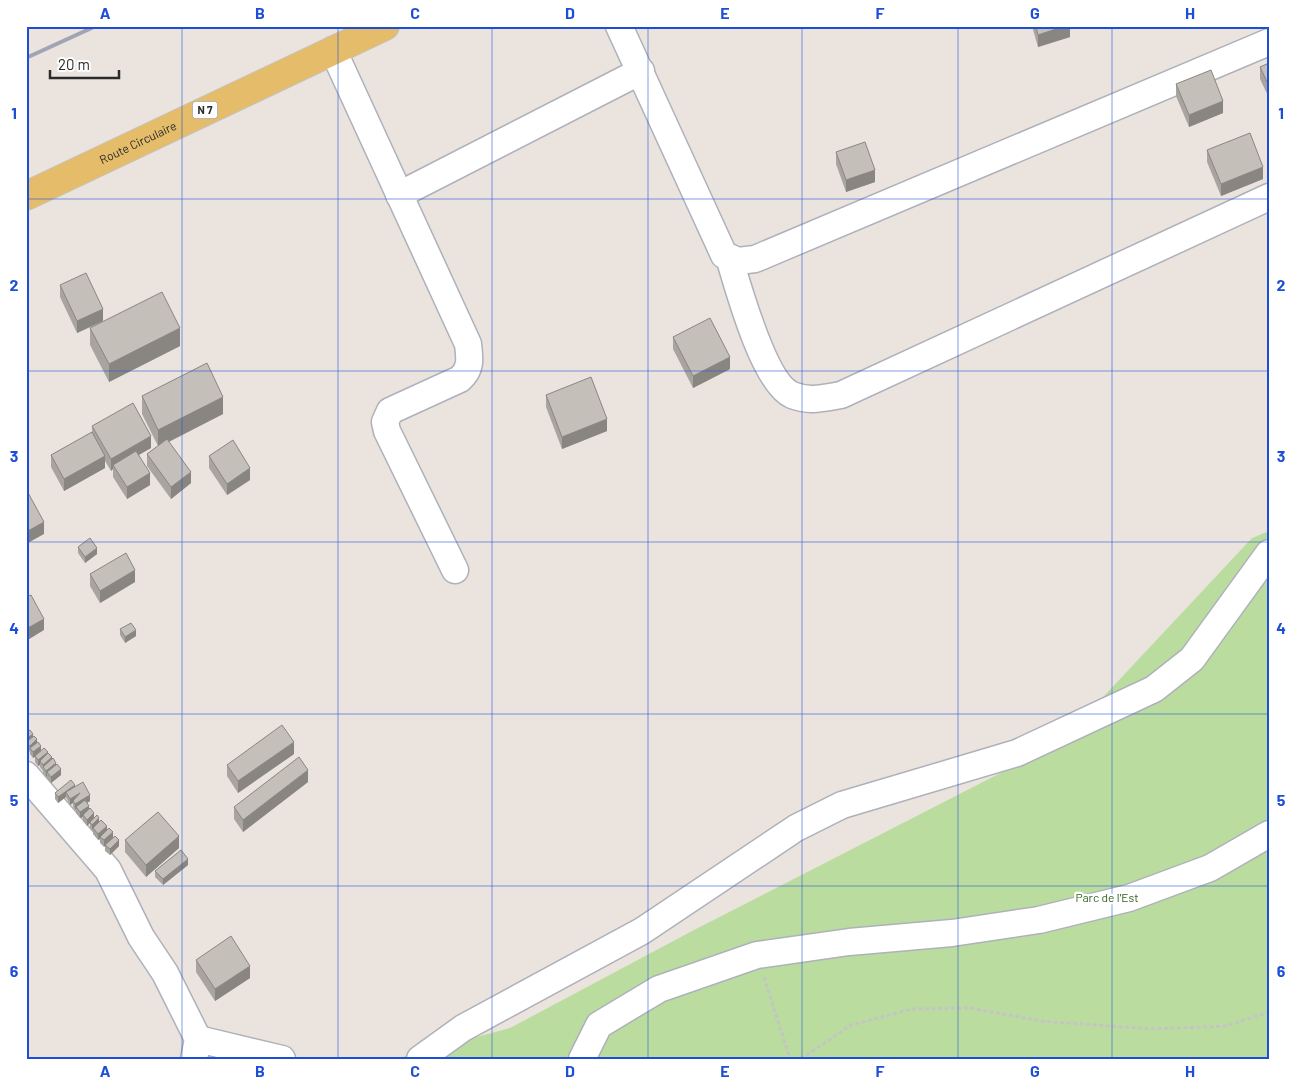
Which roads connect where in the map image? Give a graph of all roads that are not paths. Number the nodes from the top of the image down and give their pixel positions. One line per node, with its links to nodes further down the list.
1 (385, 26): 4 (main road, Route Circulaire / N 7)
2 (619, 26): 5 (street)
3 (1269, 42): 9 (street)
4 (333, 50): 6 (street); 7 (main road, Route Circulaire / N 7)
5 (641, 71): 6 (street); 9 (street)
6 (399, 194): 11 (street)
7 (26, 196)
8 (1269, 197): 9 (street)
9 (729, 257)
10 (1269, 553): 16 (street)
11 (455, 570)
12 (26, 775): 14 (street)
13 (1269, 834): 17 (street)
14 (196, 1049): 15 (street)
15 (282, 1059)
16 (420, 1059)
17 (582, 1059)

